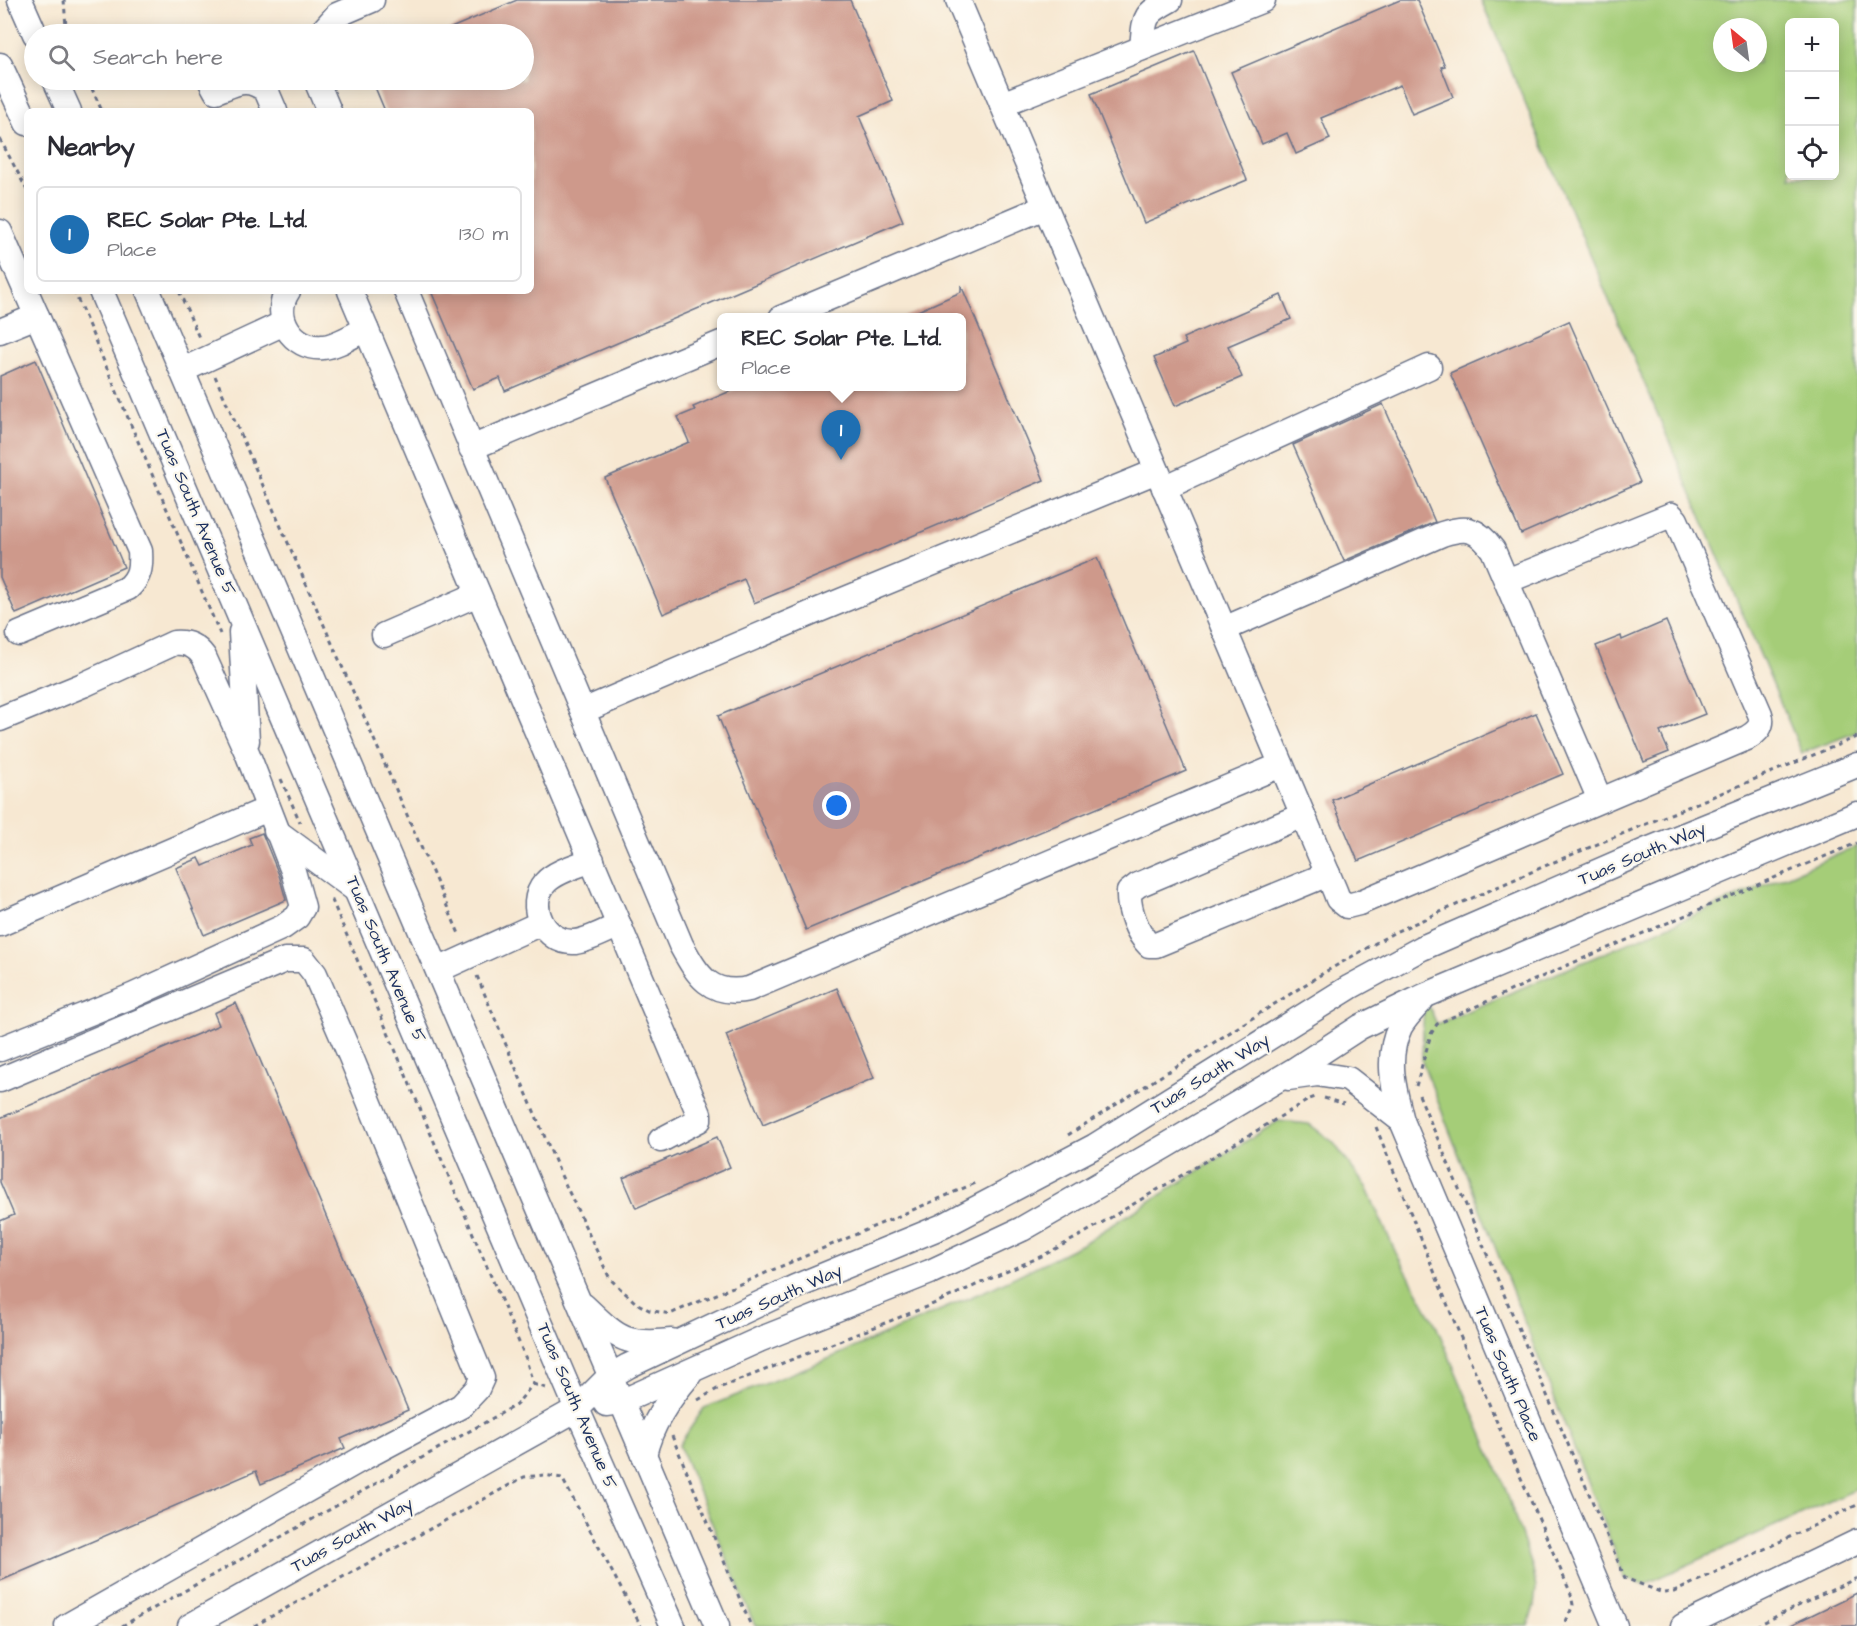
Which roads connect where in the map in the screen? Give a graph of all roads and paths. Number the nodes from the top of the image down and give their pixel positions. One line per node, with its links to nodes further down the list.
1 (64, 0): 6 (path)
2 (372, 0): 7 (street)
3 (958, 0): 13 (street)
4 (1170, 0): 8 (street)
5 (1263, 0): 8 (street)
6 (66, 24)
7 (327, 24)
8 (1142, 48): 13 (street)
9 (0, 64): 17 (street)
10 (60, 90): 14 (street)
11 (93, 90): 15 (path)
12 (320, 90): 16 (street)
13 (1002, 104): 20 (street)
14 (68, 108)
15 (101, 108)
16 (328, 108)
17 (24, 116)
18 (0, 139): 19 (path)
19 (24, 184)
20 (1045, 207): 30 (street); 40 (street)
21 (0, 232): 22 (street)
22 (24, 286)
23 (27, 294): 31 (street)
24 (103, 294): 43 (street, Tuas South Avenue 5)
25 (149, 294): 38 (street)
26 (180, 294): 36 (path)
27 (286, 294): 32 (street)
28 (351, 294): 33 (street)
29 (407, 294): 39 (street)
30 (793, 313)
31 (37, 316): 34 (street); 45 (street)
32 (284, 323): 33 (street); 36 (street)
33 (366, 329): 42 (street)
34 (0, 331)
35 (717, 345): 39 (street)
36 (208, 359): 38 (street); 63 (path)
37 (1429, 367): 40 (street)
38 (183, 370): 64 (street)
39 (471, 448): 47 (street)
40 (1161, 479): 44 (street); 47 (street)
41 (1507, 581): 44 (street); 52 (street); 52 (street)
42 (478, 594): 46 (street); 57 (street)
43 (240, 615): 49 (street); 59 (street, Tuas South Avenue 5)
44 (1224, 629): 50 (street)
45 (19, 634)
46 (384, 635)
47 (583, 711): 50 (street)
48 (0, 719): 49 (street)
49 (248, 755): 55 (street)
50 (1281, 765): 54 (street)
51 (1857, 765): 75 (street, Tuas South Way)
52 (1600, 800): 58 (street)
53 (1857, 814): 65 (street, Tuas South Way)
54 (1303, 815): 58 (street); 58 (street)
55 (272, 820): 59 (street); 61 (street); 66 (street)
56 (1857, 843): 86 (path)
57 (592, 860): 60 (street); 62 (street)
58 (1328, 874)
59 (358, 891): 83 (street, Tuas South Avenue 5)
60 (541, 923): 62 (street); 63 (street)
61 (0, 924)
62 (619, 926): 72 (street)
63 (468, 956): 64 (street); 74 (path)
64 (438, 970): 73 (street)
65 (1424, 996): 67 (street, Tuas South Way); 71 (street, Tuas South Place)
66 (0, 1049)
67 (1278, 1079): 71 (street, Tuas South Place); 76 (street, Tuas South Way)
68 (0, 1080): 89 (street)
69 (1349, 1106): 82 (path)
70 (1372, 1119): 97 (path)
71 (1402, 1121): 98 (street, Tuas South Place)
72 (661, 1140)
73 (578, 1301): 75 (street); 77 (street)
74 (636, 1303)
75 (687, 1339): 77 (street, Tuas South Way)
76 (692, 1371): 81 (street, Tuas South Way); 85 (street)
77 (609, 1377): 81 (street); 83 (street, Tuas South Way)
78 (532, 1379): 79 (path)
79 (533, 1384): 80 (path); 90 (path)
80 (550, 1389)
81 (621, 1402): 83 (street, Tuas South Way); 85 (street)
82 (692, 1405)
83 (577, 1409): 91 (street, Tuas South Way); 94 (street, Tuas South Avenue 5)
84 (676, 1428): 96 (path)
85 (644, 1455): 95 (street)
86 (1857, 1505)
87 (1857, 1542): 99 (street)
88 (1857, 1578): 100 (path)
89 (67, 1626)
90 (122, 1626)
91 (190, 1626)
92 (254, 1626): 93 (path)
93 (641, 1626)
94 (673, 1626)
95 (717, 1626)
96 (751, 1626)
97 (1564, 1626)
98 (1615, 1626)
99 (1683, 1626)
100 (1756, 1626)

